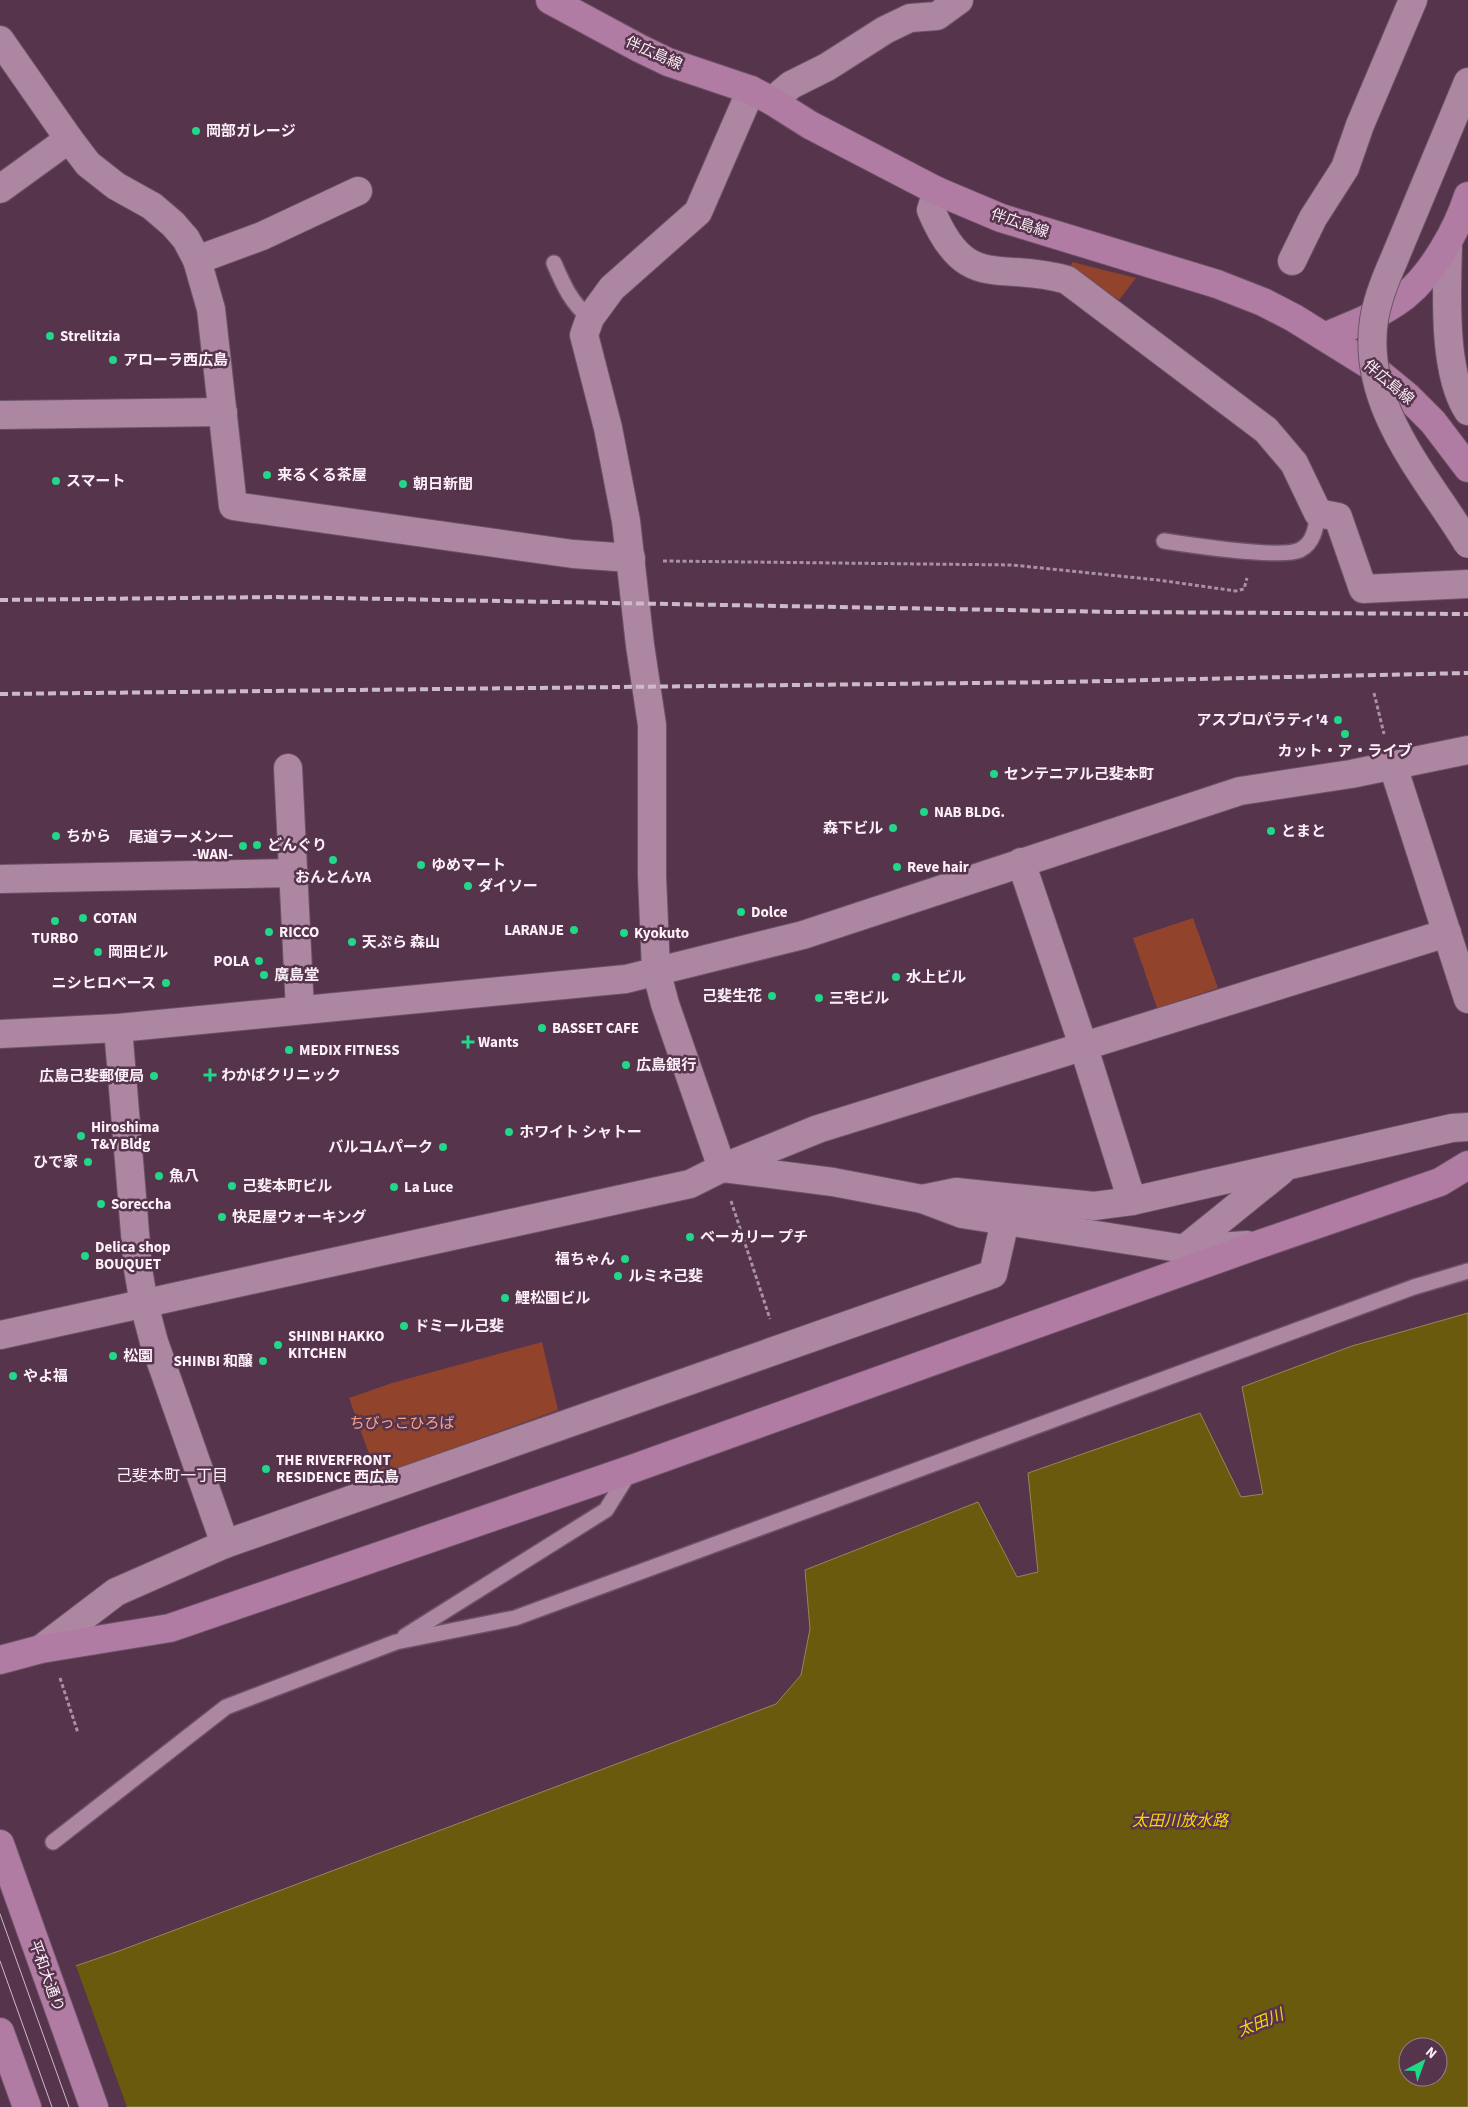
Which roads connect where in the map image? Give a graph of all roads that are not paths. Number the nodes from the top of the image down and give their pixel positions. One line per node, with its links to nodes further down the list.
1 (550, 0): 6 (street, 伴広島線)
2 (959, 0): 6 (street)
3 (1413, 0): 14 (street)
4 (0, 40): 7 (street)
5 (1468, 82): 24 (street, bridge)
6 (761, 96): 9 (street, 伴広島線); 16 (street)
7 (69, 139): 8 (street); 13 (street)
8 (0, 189)
9 (937, 190): 17 (street, 伴広島線); 22 (street)
10 (358, 191): 13 (street)
11 (1468, 196): 12 (street)
12 (1448, 243): 17 (street); 18 (street)
13 (197, 260): 19 (street)
14 (1292, 261)
15 (554, 263): 16 (lane)
16 (590, 318): 25 (street)
17 (1326, 336): 21 (street, 伴広島線)
18 (1468, 411)
19 (223, 412): 20 (street); 25 (street)
20 (0, 415)
21 (1468, 468)
22 (1318, 513): 23 (lane); 26 (street)
23 (1164, 542)
24 (1468, 544)
25 (631, 558): 34 (street)
26 (1468, 584)
27 (1468, 750): 28 (street)
28 (1390, 754): 30 (street); 33 (street)
29 (288, 768): 31 (street)
30 (1020, 862): 34 (street); 39 (street)
31 (294, 873): 32 (street); 36 (street)
32 (0, 879)
33 (1447, 933): 35 (street); 39 (street)
34 (656, 970): 36 (street); 43 (street)
35 (1468, 999)
36 (300, 1010): 37 (street)
37 (118, 1028): 38 (street); 51 (street)
38 (0, 1034)
39 (1084, 1048): 43 (street); 45 (street)
40 (1468, 1127): 42 (street)
41 (1468, 1165): 47 (street)
42 (1286, 1167): 45 (street); 48 (street)
43 (722, 1168): 44 (street); 51 (street)
44 (922, 1199): 45 (street); 46 (street)
45 (1132, 1201)
46 (1005, 1221): 48 (street); 54 (street)
47 (1260, 1244): 48 (street); 50 (street)
48 (1186, 1249): 50 (street)
49 (1468, 1271): 55 (lane)
50 (1134, 1290): 53 (street)
51 (144, 1304): 52 (street); 54 (street)
52 (0, 1334)
53 (632, 1469): 55 (lane); 56 (street)
54 (225, 1544): 56 (street)
55 (396, 1642): 58 (lane)
56 (41, 1649): 57 (street)
57 (0, 1660)
58 (53, 1842)
59 (0, 1844): 62 (street, 平和大通り)
60 (0, 2032): 61 (street)
61 (27, 2107)
62 (94, 2107)

